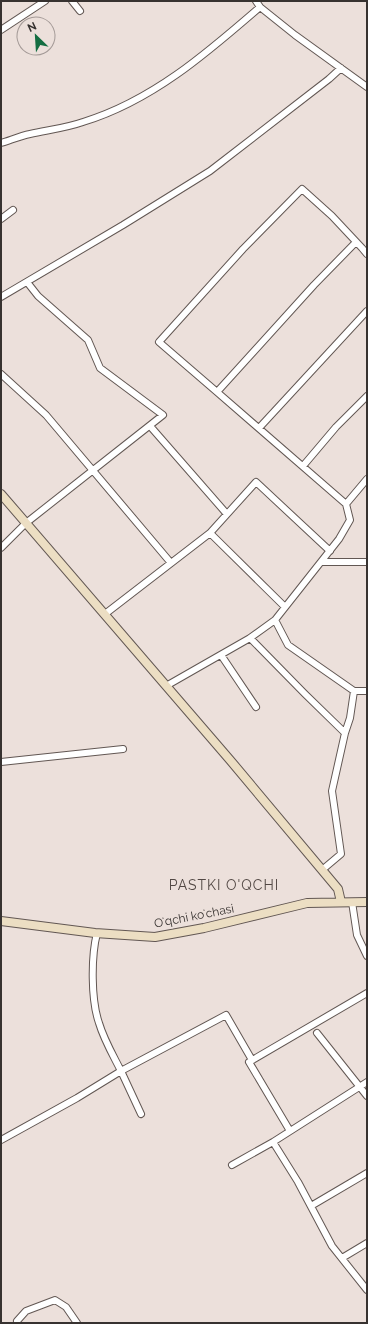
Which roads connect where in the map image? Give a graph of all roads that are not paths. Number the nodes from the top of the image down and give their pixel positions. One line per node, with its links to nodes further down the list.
1 (45, 1): 6 (street)
2 (72, 1): 5 (street)
3 (256, 1): 4 (street)
4 (260, 7): 7 (street); 9 (street)
5 (80, 11)
6 (1, 30)
7 (341, 68): 8 (street); 14 (street)
8 (367, 86)
9 (1, 143)
10 (13, 210): 11 (street)
11 (1, 219)
12 (356, 242): 13 (street); 18 (street); 18 (street)
13 (367, 254)
14 (27, 282): 15 (street); 20 (street)
15 (1, 297)
16 (367, 311): 21 (street)
17 (1, 374): 23 (street)
18 (217, 392): 21 (street)
19 (367, 396): 22 (street)
20 (150, 426): 23 (street); 27 (street)
21 (259, 428): 22 (street)
22 (303, 466): 26 (street)
23 (93, 470): 28 (street); 34 (street)
24 (367, 479): 26 (street)
25 (1, 494): 28 (street)
26 (346, 504): 31 (street)
27 (226, 513): 29 (street); 31 (street)
28 (26, 523): 30 (street); 36 (street)
29 (210, 533): 34 (street); 35 (street)
30 (1, 548)
31 (330, 551): 32 (street)
32 (321, 562): 33 (street); 35 (street)
33 (367, 562)
34 (171, 563): 36 (street)
35 (285, 607): 37 (street)
36 (105, 614): 40 (street)
37 (275, 620): 38 (street); 41 (street)
38 (250, 638): 39 (street); 44 (street)
39 (221, 655): 40 (street); 43 (street)
40 (166, 686): 47 (street)
41 (354, 691): 42 (street); 44 (street)
42 (367, 691)
43 (256, 707)
44 (344, 733): 47 (street)
45 (123, 749): 46 (street)
46 (1, 762)
47 (322, 870): 48 (street)
48 (341, 902): 49 (street, Oʻqchi koʻchasi); 52 (street, Oʻqchi koʻchasi)
49 (352, 902): 50 (street, Oʻqchi koʻchasi); 53 (street)
50 (367, 902)
51 (1, 921): 52 (street, Oʻqchi koʻchasi)
52 (97, 933): 57 (street)
53 (367, 956)
54 (367, 993): 56 (street)
55 (317, 1033): 59 (street)
56 (252, 1060): 57 (street); 62 (street)
57 (121, 1071): 61 (street); 63 (street)
58 (367, 1082): 59 (street)
59 (359, 1087): 60 (street); 62 (street)
60 (367, 1096)
61 (141, 1114)
62 (290, 1131): 64 (street)
63 (1, 1140)
64 (273, 1142): 65 (street); 67 (street)
65 (232, 1165)
66 (367, 1173): 67 (street)
67 (311, 1206): 69 (street)
68 (367, 1243): 69 (street)
69 (342, 1258): 70 (street)
70 (367, 1290)
71 (17, 1321): 72 (street)
72 (77, 1323)

